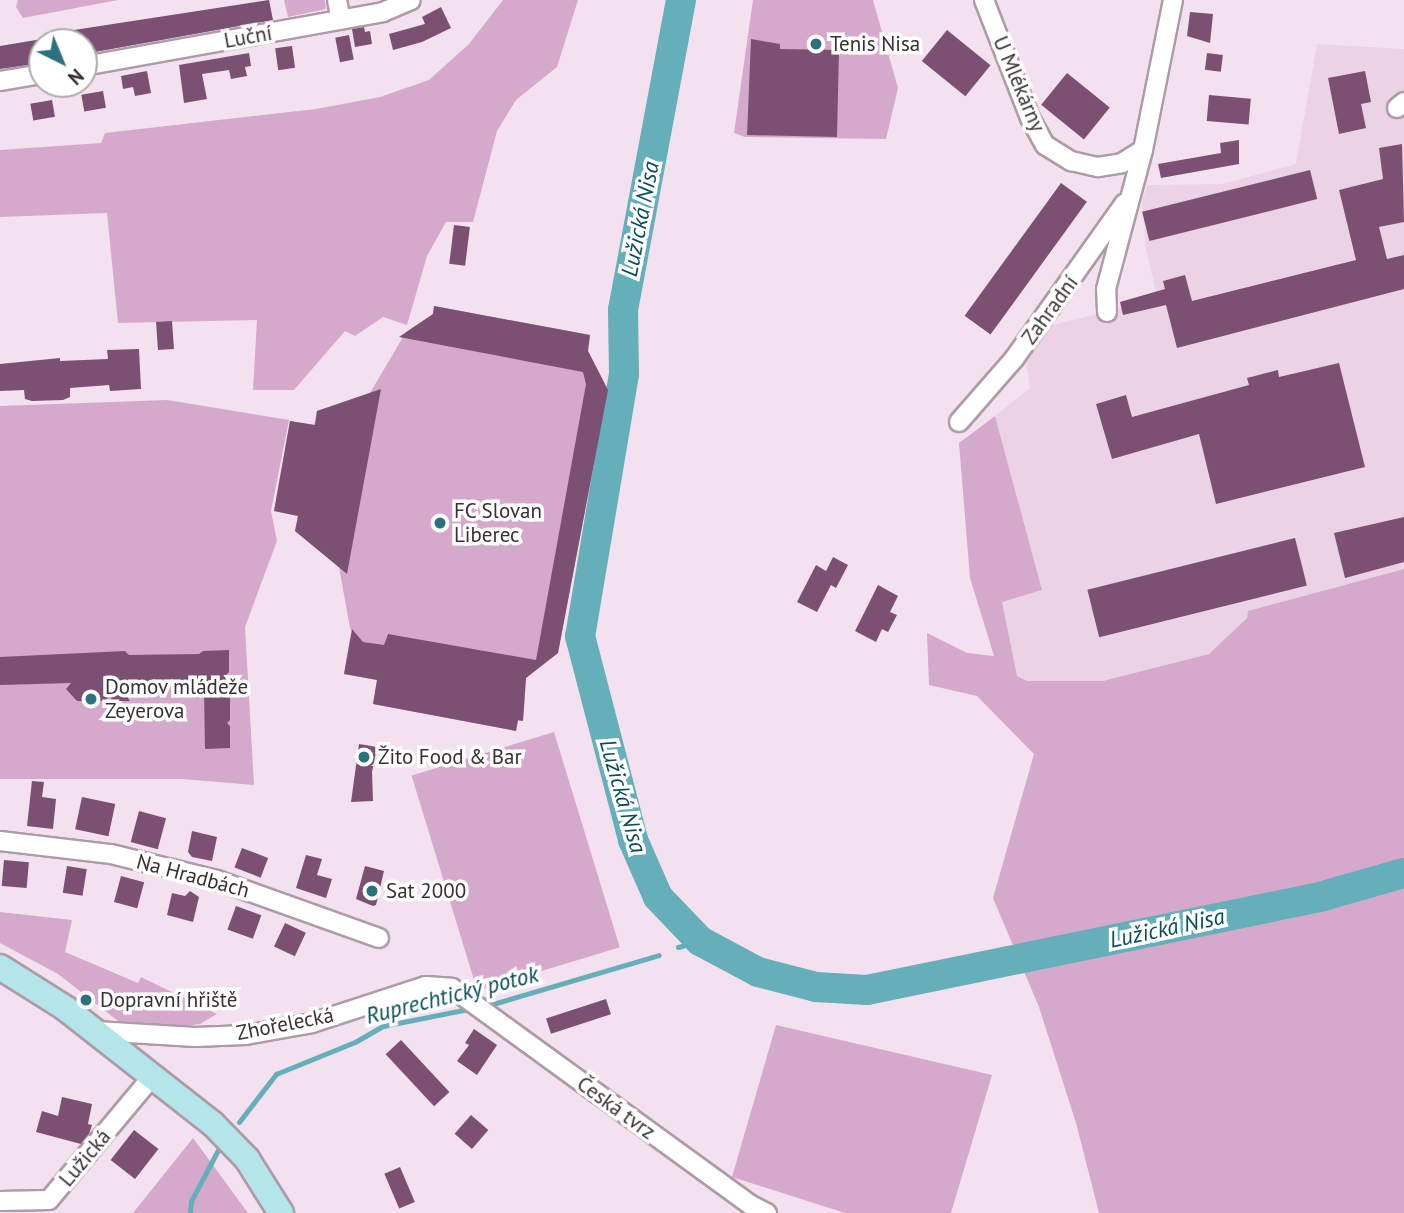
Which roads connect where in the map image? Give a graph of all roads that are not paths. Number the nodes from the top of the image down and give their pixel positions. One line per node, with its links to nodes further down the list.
1 (337, 0): 5 (street)
2 (411, 0): 5 (street, Luční)
3 (984, 0): 9 (street, U Mlékárny)
4 (1173, 0): 9 (street, Zahradní)
5 (341, 20): 6 (street, Luční)
6 (98, 63)
7 (28, 76): 8 (street)
8 (0, 81)
9 (1143, 150): 10 (street, Zahradní)
10 (1133, 192): 11 (street, Zahradní); 12 (street, Zahradní)
11 (1107, 312)
12 (959, 422)
13 (0, 841): 14 (street, Na Hradbách)
14 (379, 938)
15 (0, 968): 17 (main road)
16 (467, 998): 17 (street, Zhořelecká); 21 (street, Česká tvrz)
17 (96, 1031): 18 (main road)
18 (152, 1077): 19 (street, Lužická); 20 (main road)
19 (0, 1201)
20 (281, 1213)
21 (767, 1213)

